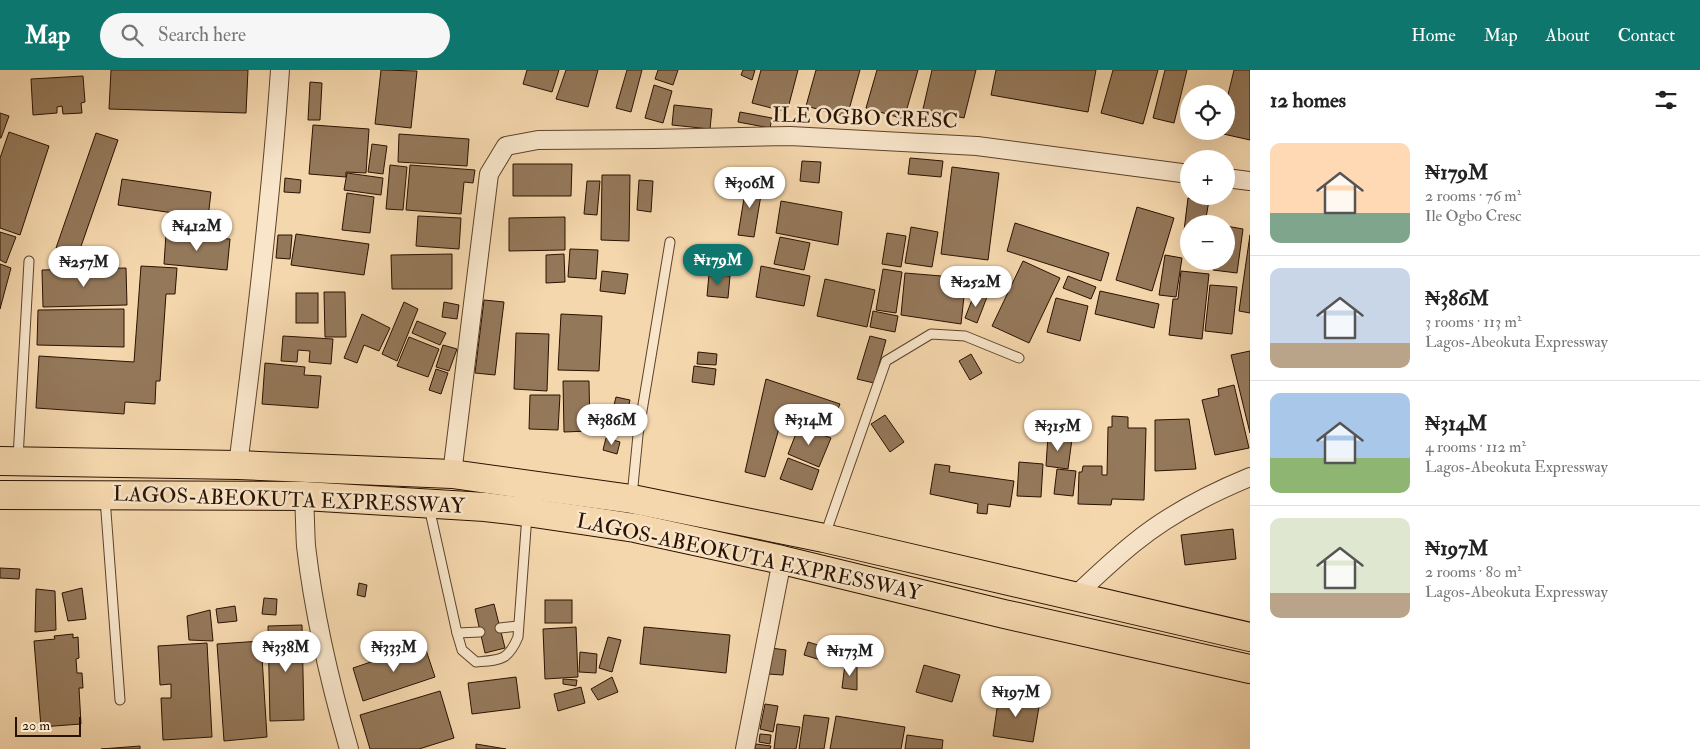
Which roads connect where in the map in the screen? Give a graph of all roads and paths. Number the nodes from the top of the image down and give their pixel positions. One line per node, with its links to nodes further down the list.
1 (280, 70): 9 (street)
2 (1180, 173): 10 (street, ILE OGBO CRESC)
3 (1235, 179): 4 (street)
4 (1250, 180)
5 (670, 242): 15 (lane)
6 (29, 261): 8 (lane)
7 (1019, 358): 18 (lane)
8 (9, 461): 9 (highway, LAGOS-ABEOKUTA EXPRESSWAY)
9 (238, 465): 10 (highway, LAGOS-ABEOKUTA EXPRESSWAY)
10 (452, 474): 15 (highway, LAGOS-ABEOKUTA EXPRESSWAY)
11 (1250, 477): 20 (street)
12 (0, 495): 13 (highway, LAGOS-ABEOKUTA EXPRESSWAY)
13 (105, 495): 14 (highway, LAGOS-ABEOKUTA EXPRESSWAY); 27 (lane)
14 (304, 496): 16 (highway, LAGOS-ABEOKUTA EXPRESSWAY); 28 (street)
15 (632, 499): 18 (highway, LAGOS-ABEOKUTA EXPRESSWAY)
16 (428, 503): 17 (highway, LAGOS-ABEOKUTA EXPRESSWAY); 24 (lane)
17 (528, 512): 19 (highway, LAGOS-ABEOKUTA EXPRESSWAY); 21 (lane)
18 (824, 538): 20 (highway, LAGOS-ABEOKUTA EXPRESSWAY)
19 (782, 560): 26 (highway, LAGOS-ABEOKUTA EXPRESSWAY); 29 (street)
20 (1074, 596): 25 (highway, LAGOS-ABEOKUTA EXPRESSWAY)
21 (518, 626): 22 (lane); 24 (lane)
22 (500, 628)
23 (480, 632): 24 (lane)
24 (457, 633)
25 (1250, 637)
26 (1250, 669)
27 (120, 700)
28 (349, 749)
29 (745, 749)

